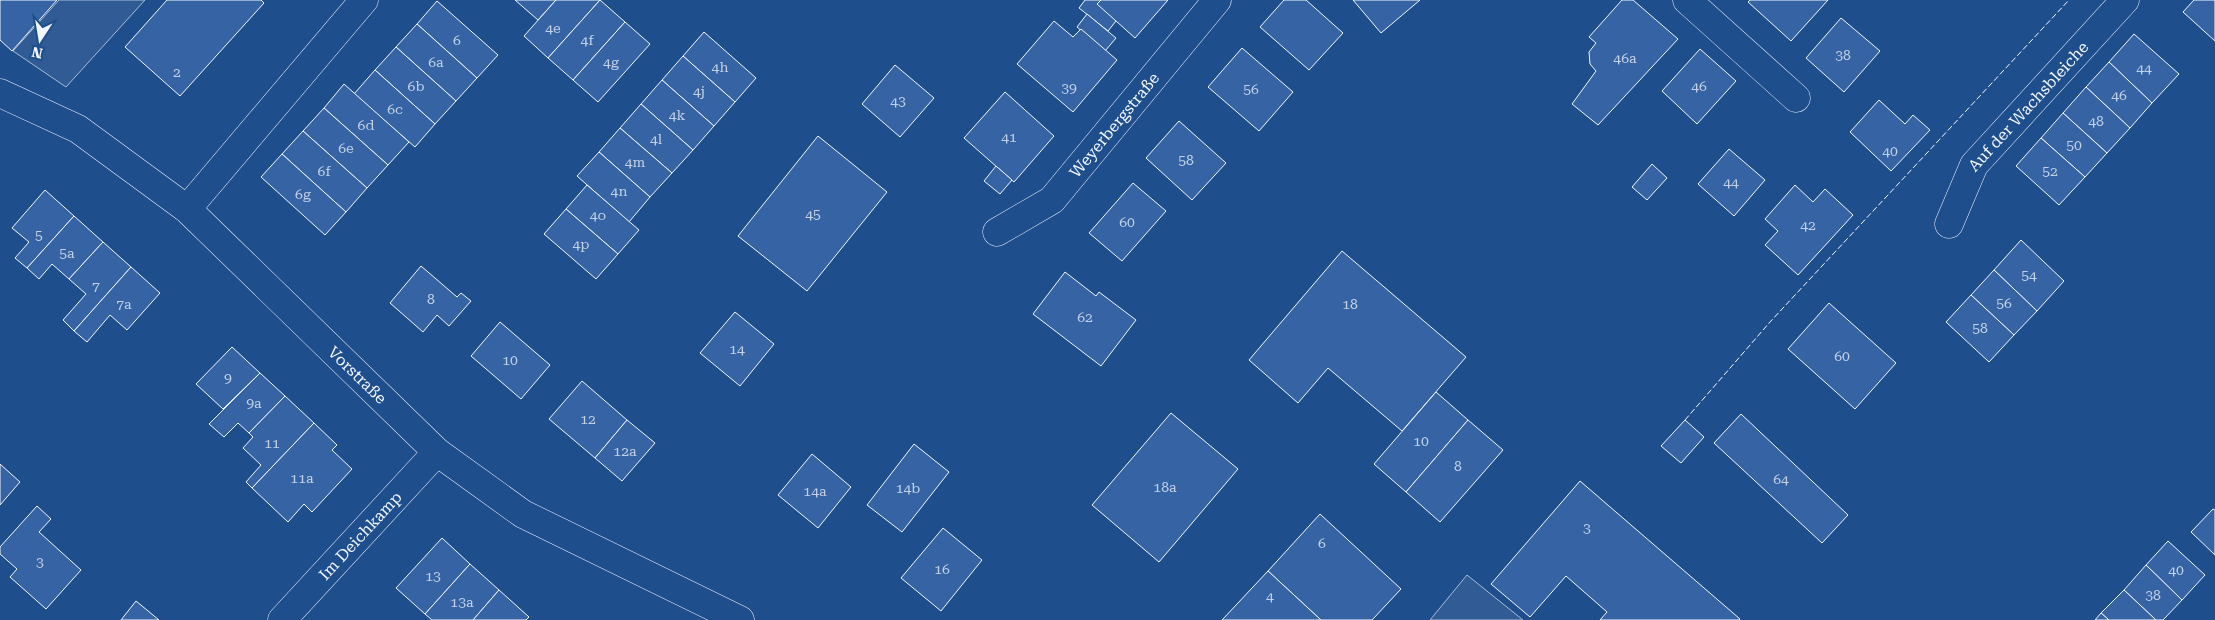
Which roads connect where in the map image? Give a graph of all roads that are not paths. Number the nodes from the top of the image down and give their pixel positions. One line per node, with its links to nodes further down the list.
1 (364, 0): 7 (street)
2 (1217, 0): 9 (street, Weyerbergstraße)
3 (1687, 0): 6 (street)
4 (2125, 0): 8 (street, Auf der Wachsbleiche)
5 (0, 93): 7 (street, Vorstraße)
6 (1796, 98)
7 (187, 209): 10 (street, Vorstraße)
8 (1949, 224)
9 (997, 232)
10 (437, 452): 11 (street, Im Deichkamp); 12 (street, Vorstraße)
11 (282, 620)
12 (740, 620)

